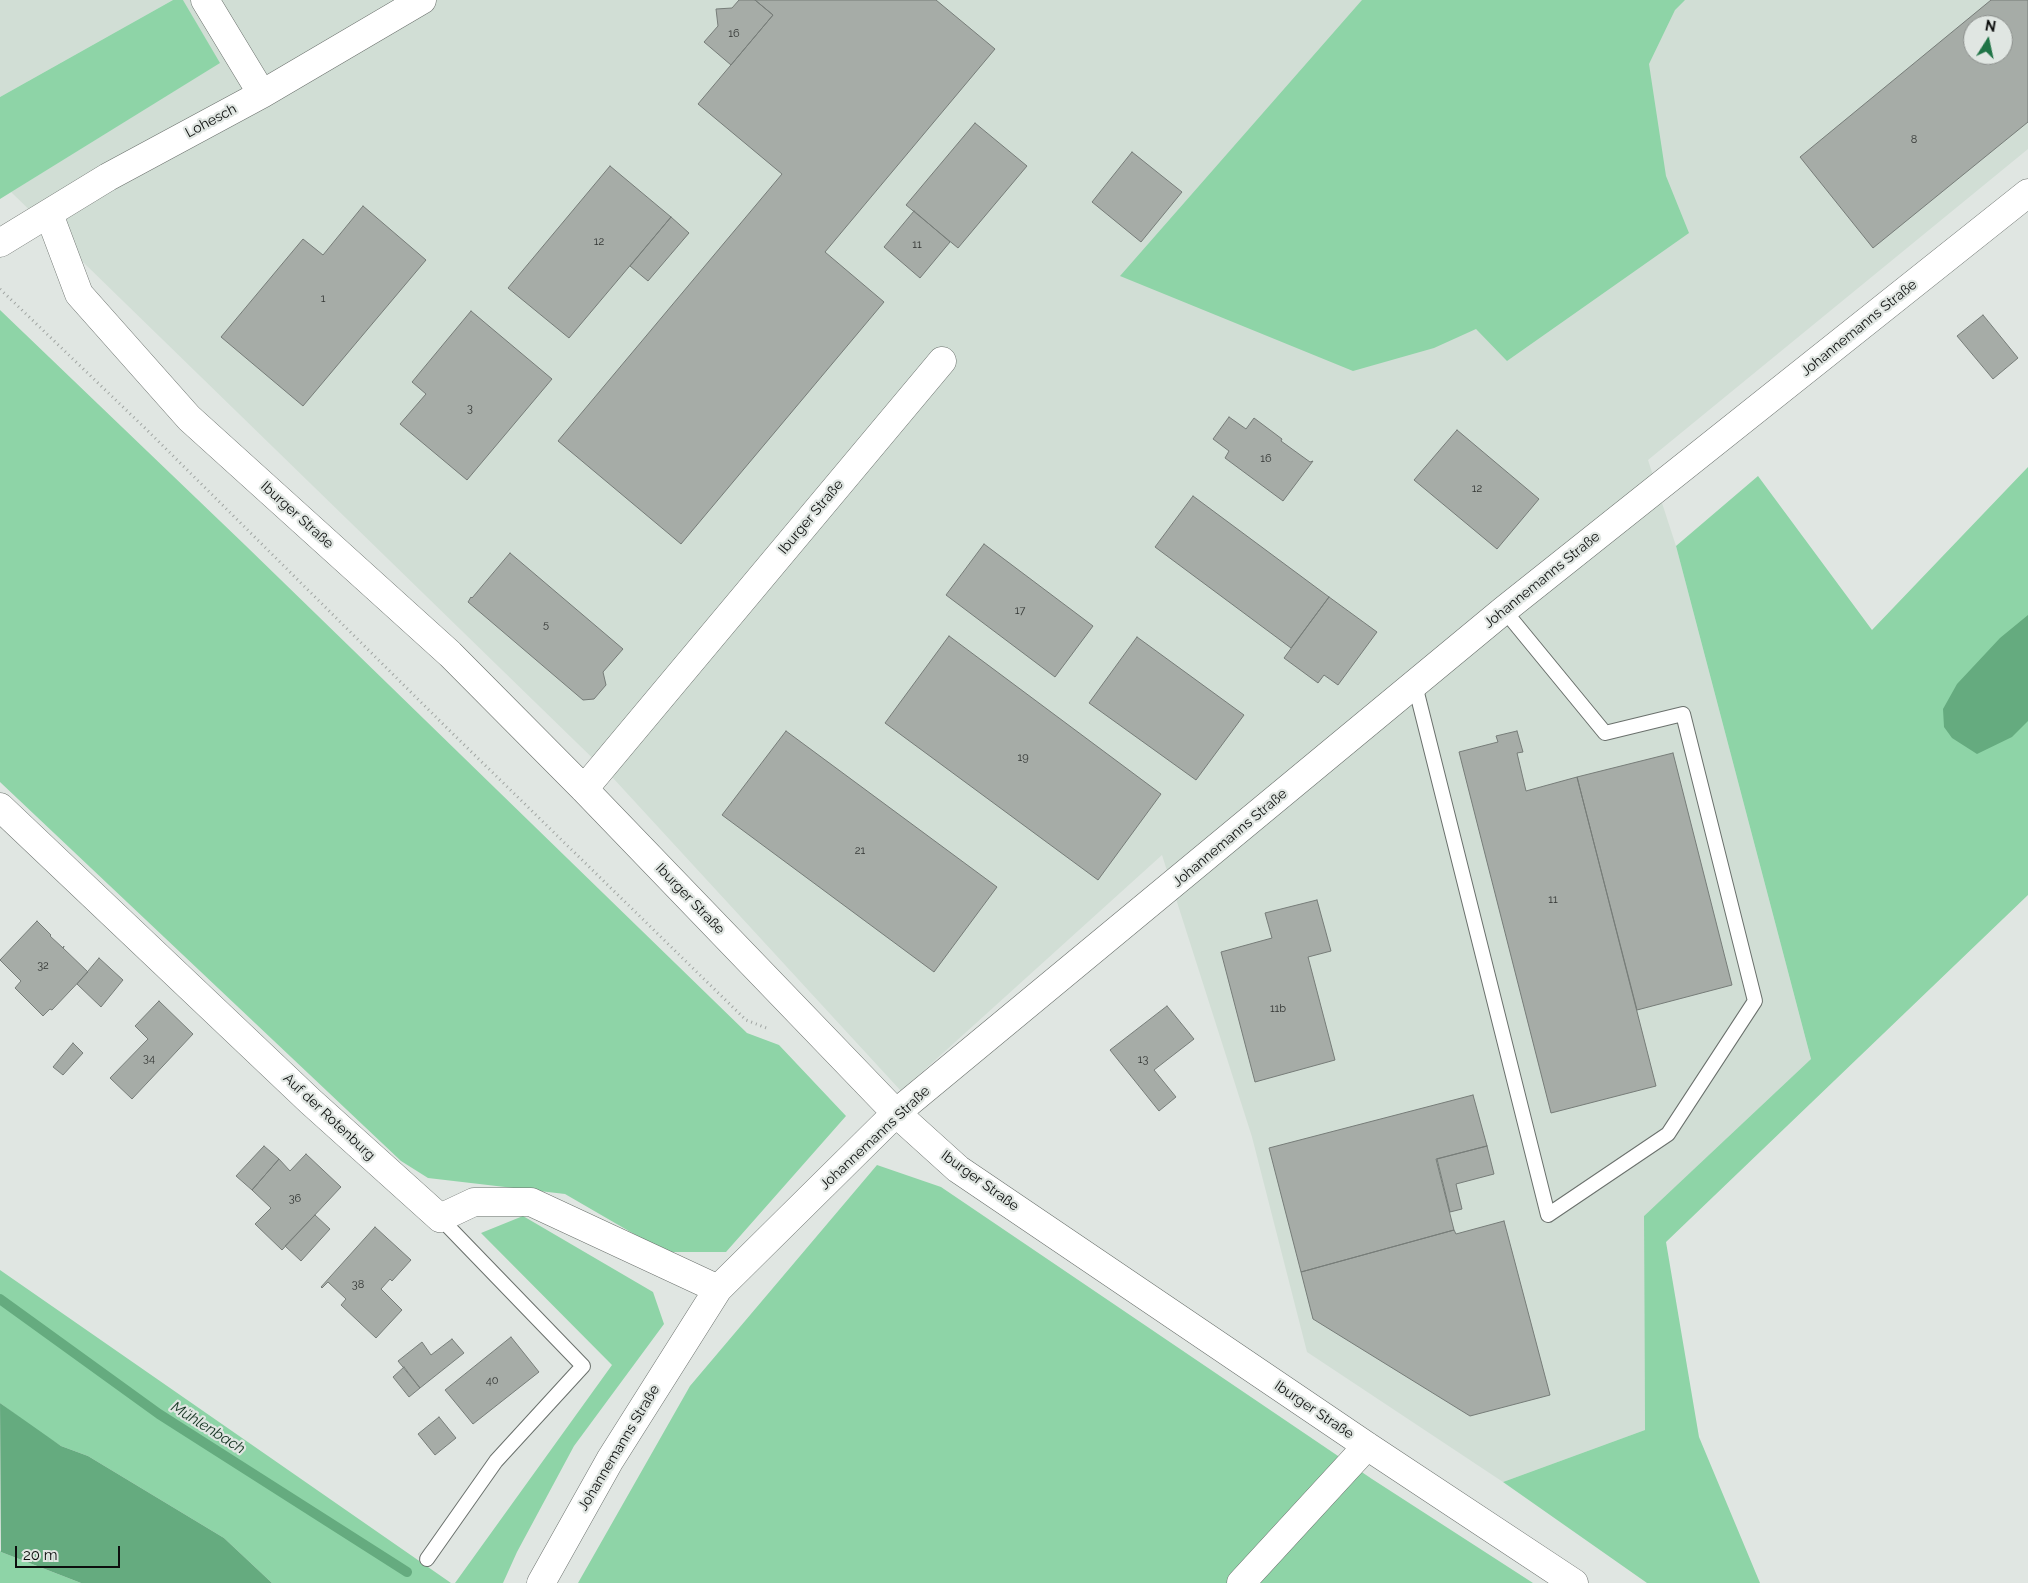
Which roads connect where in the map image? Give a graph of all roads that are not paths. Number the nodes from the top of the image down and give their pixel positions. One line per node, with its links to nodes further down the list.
1 (205, 0): 3 (street)
2 (422, 0): 3 (street, Lohesch)
3 (262, 94): 5 (street, Lohesch)
4 (2028, 193): 8 (street, Johannemanns Straße)
5 (49, 214): 6 (street, Lohesch); 10 (street, Iburger Straße)
6 (0, 243)
7 (942, 361): 10 (street, Iburger Straße)
8 (1504, 610): 9 (street, Johannemanns Straße); 9 (lane)
9 (1415, 685): 12 (street, Johannemanns Straße)
10 (584, 789): 12 (street, Iburger Straße)
11 (0, 807): 13 (street, Auf der Rotenburg)
12 (896, 1113): 14 (street, Johannemanns Straße); 15 (street, Iburger Straße)
13 (440, 1218): 14 (street); 16 (lane)
14 (718, 1289): 17 (street, Johannemanns Straße)
15 (1367, 1446): 18 (street, Iburger Straße); 19 (street, Iburger Straße)
16 (427, 1559)
17 (541, 1583)
18 (1241, 1583)
19 (1574, 1583)

